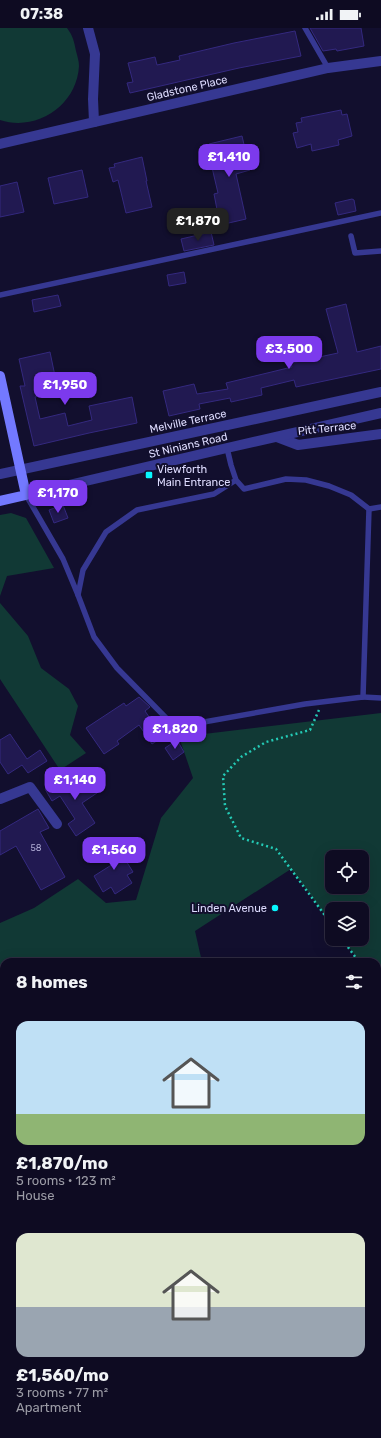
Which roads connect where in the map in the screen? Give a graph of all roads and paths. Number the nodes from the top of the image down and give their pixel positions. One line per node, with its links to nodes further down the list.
1 (88, 28): 5 (street)
2 (305, 28): 4 (lane)
3 (381, 61): 4 (street, Gladstone Place)
4 (328, 68): 5 (street, Gladstone Place)
5 (94, 122): 6 (street, Gladstone Place)
6 (0, 144)
7 (381, 213): 10 (lane)
8 (351, 236): 9 (lane)
9 (381, 251)
10 (0, 295)
11 (0, 376): 17 (main road)
12 (381, 392): 17 (street, Melville Terrace)
13 (381, 413): 15 (street, St Ninians Road)
14 (381, 434): 15 (street, Pitt Terrace)
15 (277, 437): 16 (street, St Ninians Road)
16 (227, 448): 19 (lane); 20 (street, St Ninians Road)
17 (20, 470): 18 (street, Melville Terrace); 20 (main road)
18 (0, 474)
19 (236, 480): 23 (lane); 24 (lane)
20 (26, 495): 21 (main road, St Ninians Road); 24 (lane)
21 (0, 501)
22 (381, 507): 23 (lane)
23 (369, 509): 25 (lane)
24 (78, 595): 27 (lane)
25 (363, 696): 26 (lane); 27 (lane)
26 (381, 698)
27 (323, 702): 30 (path)
28 (0, 799): 29 (street)
29 (57, 824)
30 (325, 916)
31 (347, 946): 32 (path)
32 (356, 958)

